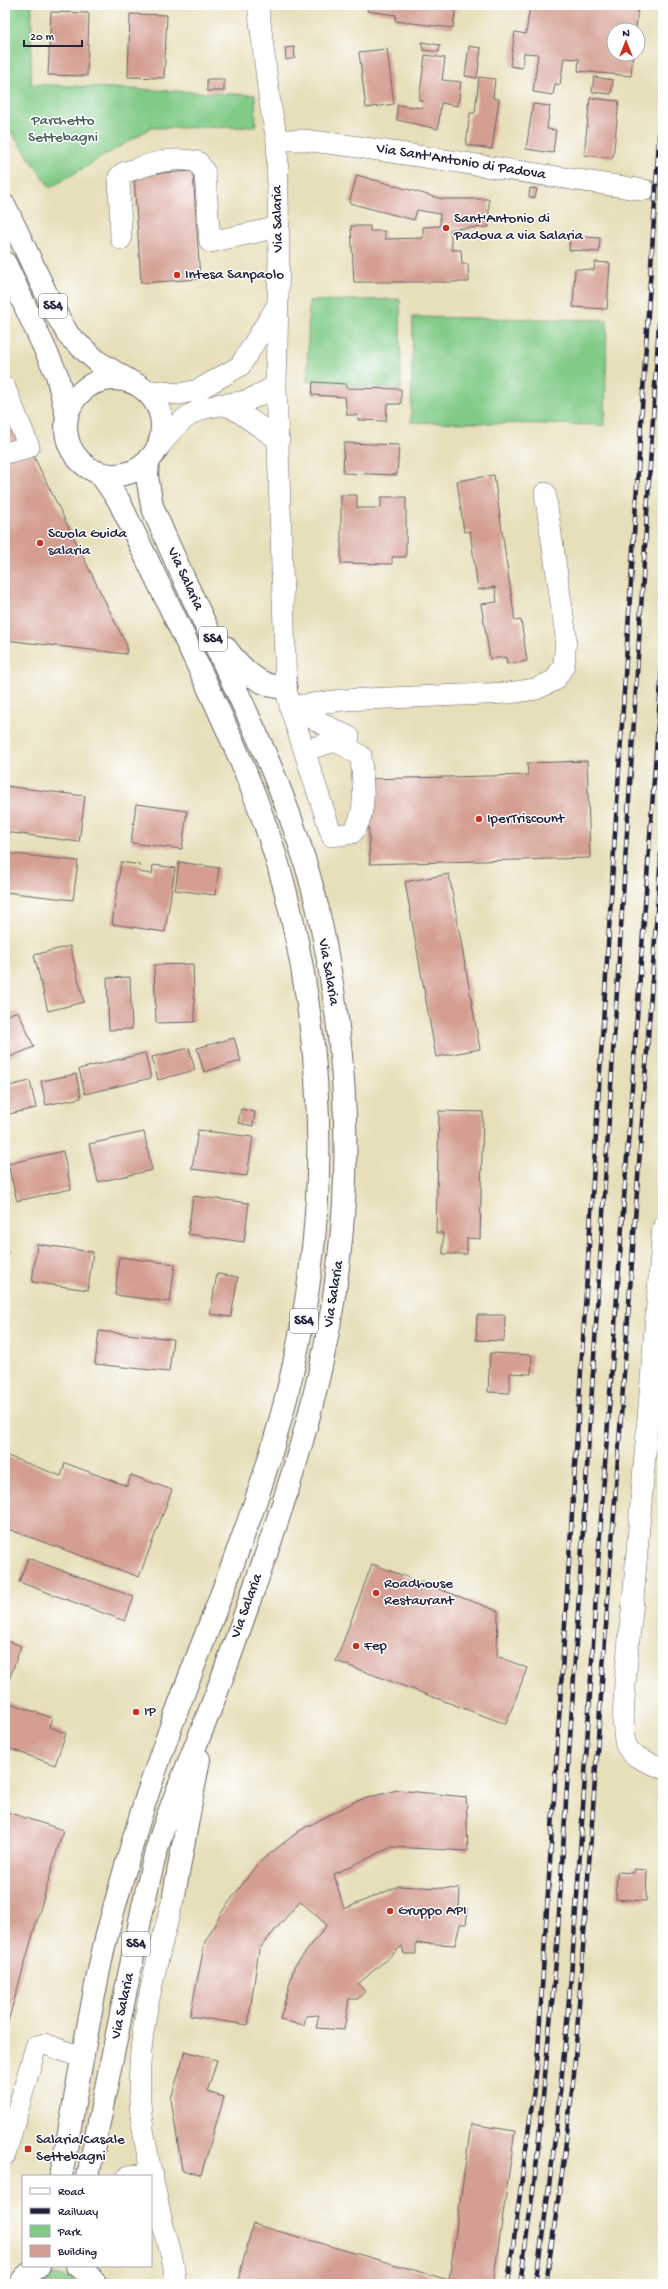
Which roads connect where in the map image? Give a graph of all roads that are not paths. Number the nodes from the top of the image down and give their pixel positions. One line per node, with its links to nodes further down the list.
1 (258, 5): 2 (street, Via Salaria)
2 (277, 140): 3 (street, Via Sant'Antonio di Padova); 5 (street, Via Salaria)
3 (644, 190)
4 (5, 206): 10 (main road, SS4)
5 (279, 227): 6 (street); 8 (street, Via Salaria)
6 (121, 239)
7 (5, 262): 13 (main road, SS4)
8 (278, 303): 9 (street, Via Salaria); 10 (street)
9 (276, 385): 12 (street); 14 (street, Via Salaria)
10 (138, 386): 13 (main road); 16 (main road)
11 (5, 388): 15 (street)
12 (219, 404): 14 (street); 16 (street)
13 (67, 417): 17 (main road)
14 (279, 440): 20 (street, Via Salaria)
15 (5, 453)
16 (153, 455): 17 (main road); 19 (main road, Via Salaria / SS4)
17 (102, 474): 27 (main road, Via Salaria / SS4)
18 (545, 493): 20 (street)
19 (207, 626): 20 (main road); 24 (main road, Via Salaria / SS4)
20 (288, 697): 21 (street); 22 (street, Via Salaria)
21 (343, 739): 22 (street); 22 (street, Via Salaria)
22 (305, 750)
23 (663, 1227): 25 (street)
24 (207, 1718): 26 (main road); 31 (main road, Via Salaria / SS4)
25 (663, 1768)
26 (174, 1896): 29 (street)
27 (83, 2058): 28 (street); 30 (main road, Via Salaria / SS4)
28 (5, 2155)
29 (152, 2174): 32 (street); 33 (street)
30 (61, 2175)
31 (88, 2175)
32 (140, 2175)
33 (162, 2220): 36 (street); 37 (street)
34 (80, 2267): 35 (main road)
35 (96, 2284)
36 (161, 2284)
37 (175, 2284)

